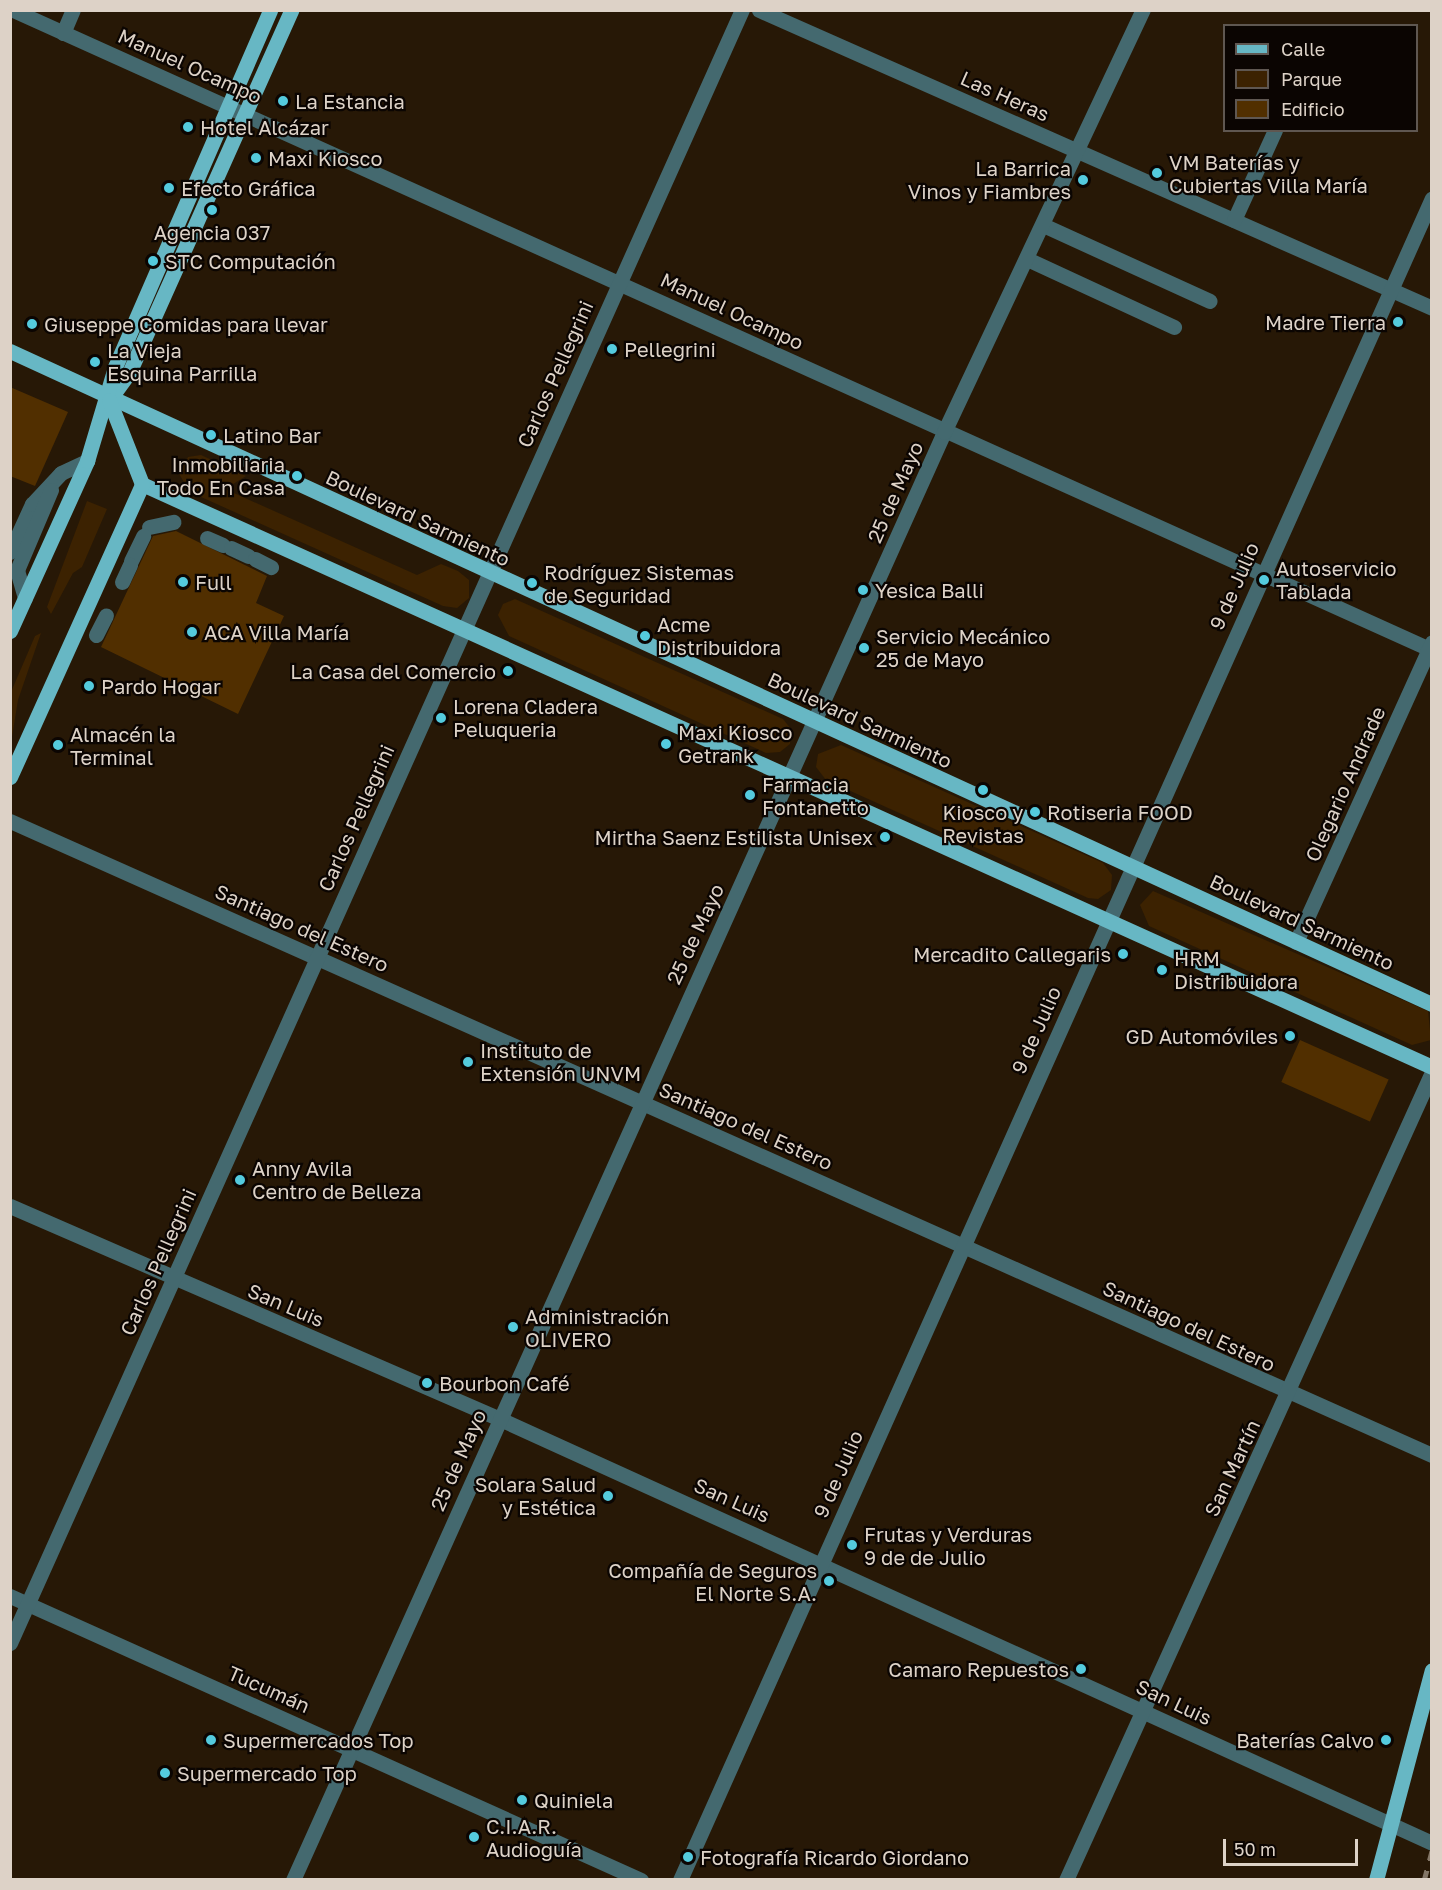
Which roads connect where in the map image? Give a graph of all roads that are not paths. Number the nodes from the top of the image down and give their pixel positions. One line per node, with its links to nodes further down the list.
1 (14, 10): 8 (street, Manuel Ocampo)
2 (73, 10): 8 (street)
3 (270, 10): 9 (main road)
4 (291, 10): 10 (main road)
5 (742, 10): 17 (street, Carlos Pellegrini)
6 (759, 10): 12 (street, Las Heras)
7 (1143, 10): 12 (street, 25 de Mayo)
8 (63, 33): 9 (street, Manuel Ocampo)
9 (229, 107): 10 (street, Manuel Ocampo); 23 (main road)
10 (247, 115): 17 (street, Manuel Ocampo); 23 (main road)
11 (1274, 132): 14 (street)
12 (1078, 151): 14 (street, Las Heras); 15 (street, 25 de Mayo)
13 (1431, 198): 18 (street, 9 de Julio)
14 (1234, 220): 18 (street, Las Heras)
15 (1043, 225): 16 (street, 25 de Mayo); 19 (street)
16 (1027, 259): 21 (street); 24 (street, 25 de Mayo)
17 (619, 282): 24 (street, Manuel Ocampo); 34 (street, Carlos Pellegrini)
18 (1389, 289): 20 (street, Las Heras); 35 (street, 9 de Julio)
19 (1210, 301)
20 (1431, 308)
21 (1174, 327)
22 (10, 351): 23 (main road, Boulevard Sarmiento)
23 (109, 400): 25 (main road); 26 (main road); 34 (main road, Boulevard Sarmiento)
24 (944, 432): 35 (street, Manuel Ocampo); 44 (street, 25 de Mayo)
25 (87, 461): 27 (street); 28 (main road)
26 (142, 484): 40 (main road); 46 (main road)
27 (53, 486): 29 (street); 32 (street)
28 (65, 510): 29 (street); 38 (main road)
29 (39, 519): 38 (street)
30 (173, 522): 37 (street)
31 (207, 538): 33 (street)
32 (10, 552)
33 (271, 567)
34 (488, 573): 40 (street, Carlos Pellegrini); 44 (main road, Boulevard Sarmiento)
35 (1262, 574): 43 (street, Manuel Ocampo); 48 (street, 9 de Julio)
36 (10, 576): 38 (street)
37 (122, 582)
38 (25, 598): 41 (main road)
39 (106, 615): 42 (street)
40 (464, 627): 45 (main road); 51 (street, Carlos Pellegrini)
41 (10, 631)
42 (96, 636)
43 (1430, 647): 50 (street, Olegario Andrade)
44 (815, 723): 45 (street, 25 de Mayo); 48 (main road, Boulevard Sarmiento)
45 (791, 775): 49 (main road); 55 (street, 25 de Mayo)
46 (10, 777)
47 (10, 821): 51 (street, Santiago del Estero)
48 (1131, 867): 49 (street, 9 de Julio); 50 (main road, Boulevard Sarmiento)
49 (1109, 917): 53 (main road); 57 (street, 9 de Julio)
50 (1296, 942): 52 (main road, Boulevard Sarmiento)
51 (317, 958): 55 (street, Santiago del Estero); 58 (street, Carlos Pellegrini)
52 (1431, 1004)
53 (1431, 1066)
54 (1431, 1072): 59 (street, San Martín)
55 (641, 1103): 57 (street, Santiago del Estero); 60 (street, 25 de Mayo)
56 (10, 1206): 58 (street, San Luis)
57 (963, 1244): 59 (street, Santiago del Estero); 62 (street, 9 de Julio)
58 (172, 1280): 60 (street, San Luis); 64 (street, Carlos Pellegrini)
59 (1288, 1395): 61 (street, Santiago del Estero); 67 (street, San Martín)
60 (500, 1419): 62 (street, San Luis); 68 (street, 25 de Mayo)
61 (1431, 1455)
62 (821, 1564): 67 (street, San Luis); 73 (street, 9 de Julio)
63 (10, 1596): 64 (street, Tucumán)
64 (28, 1604): 65 (street, Carlos Pellegrini); 68 (street, Tucumán)
65 (10, 1643)
66 (1431, 1670): 69 (main road)
67 (1143, 1711): 69 (street, San Luis); 74 (street, San Martín)
68 (352, 1749): 71 (street, 25 de Mayo); 72 (street, Tucumán)
69 (1391, 1825): 70 (street, San Luis); 75 (main road)
70 (1431, 1844)
71 (293, 1880)
72 (641, 1880)
73 (680, 1880)
74 (1066, 1880)
75 (1376, 1880)

